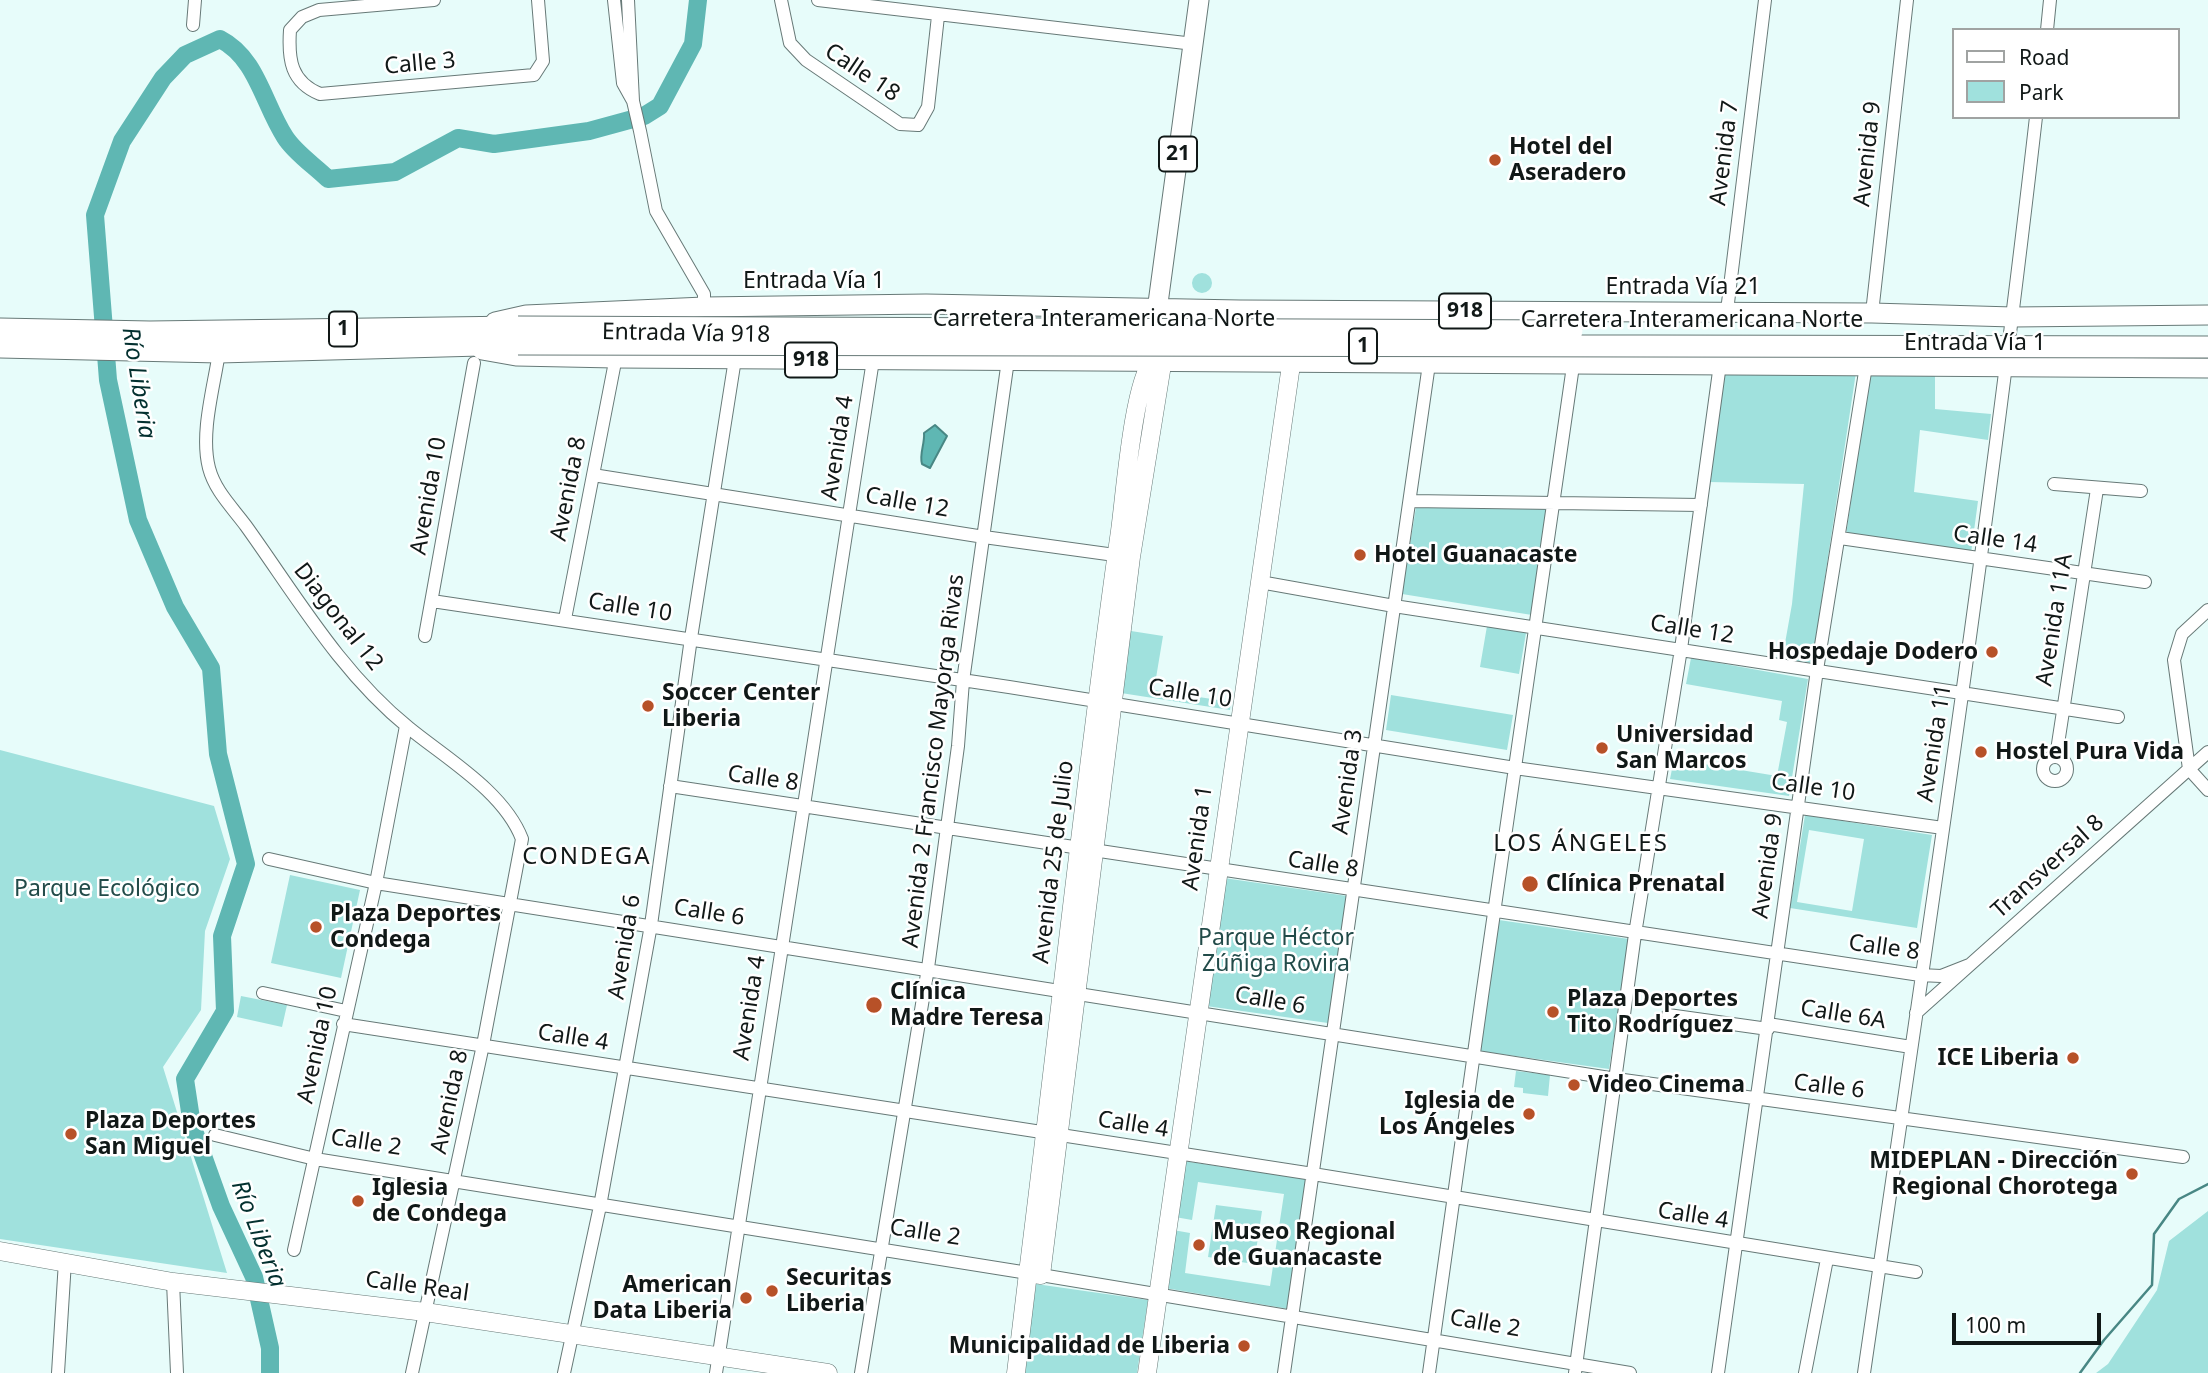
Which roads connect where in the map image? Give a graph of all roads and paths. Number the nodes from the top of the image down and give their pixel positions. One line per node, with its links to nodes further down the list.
1 (195, 0): 13 (street)
2 (434, 0): 3 (street, Calle 3)
3 (538, 0)
4 (615, 0): 5 (street); 16 (street)
5 (626, 0): 16 (street)
6 (781, 0): 12 (street, Calle 18)
7 (818, 0): 12 (street)
8 (1199, 0): 15 (main road, 21)
9 (1765, 0): 23 (street, Avenida 7)
10 (1907, 0): 24 (street, Avenida 9)
11 (2050, 0): 14 (street)
12 (938, 16): 15 (street)
13 (193, 25)
14 (2047, 28)
15 (1194, 44): 21 (main road, 21)
16 (633, 104): 20 (street)
17 (2036, 119): 26 (street, Avenida 11)
18 (999, 305): 19 (main road, Entrada Vía 1 / 1); 20 (main road, Entrada Vía 1 / 1); 38 (street)
19 (1024, 305): 21 (main road, Entrada Vía 1 / 1); 38 (street)
20 (704, 307): 32 (main road, Entrada Vía 1 / 1)
21 (1157, 308): 22 (main road, Entrada Vía 21 / 918); 39 (main road, Avenida 25 de Julio)
22 (1298, 311): 23 (main road, Entrada Vía 21 / 918); 40 (street, Avenida 1)
23 (1727, 312): 24 (main road, Entrada Vía 21)
24 (1872, 313): 26 (main road, Entrada Vía 21)
25 (2208, 316): 26 (main road, Entrada Vía 21)
26 (2013, 317): 46 (street, Avenida 11)
27 (0, 329): 30 (highway, Carretera Interamericana Norte / 1)
28 (2208, 334): 29 (highway, Carretera Interamericana Norte / 1, bridge)
29 (518, 336): 32 (highway, Carretera Interamericana Norte / 1); 34 (highway, Carretera Interamericana Norte / 1, bridge)
30 (70, 340): 31 (highway, Carretera Interamericana Norte / 1); 33 (highway, Carretera Interamericana Norte / 1)
31 (149, 341): 32 (highway, Carretera Interamericana Norte / 1); 35 (highway, Carretera Interamericana Norte / 1)
32 (472, 346): 35 (highway, Carretera Interamericana Norte / 1); 36 (main road, Entrada Vía 918 / 918); 64 (street, Avenida 10)
33 (0, 347)
34 (2208, 347)
35 (219, 352): 80 (street, Diagonal 12)
36 (735, 359): 37 (main road, Entrada Vía 918 / 918); 52 (street, Avenida 6)
37 (873, 360): 38 (main road, Entrada Vía 918 / 918); 56 (street, Avenida 4)
38 (1008, 360): 39 (main road, Entrada Vía 918 / 918); 57 (street, Avenida 2 Francisco Mayorga Rivas)
39 (1153, 360): 40 (main road, Entrada Vía 1); 59 (street, Avenida 25 de Julio)
40 (1291, 362): 41 (main road, Entrada Vía 1); 62 (street, Avenida 1)
41 (1429, 364): 43 (main road, Entrada Vía 1); 53 (street, Avenida 3)
42 (1720, 364): 43 (main road, Entrada Vía 1); 44 (main road, Entrada Vía 1); 55 (street)
43 (1573, 366): 54 (street)
44 (1866, 366): 46 (main road, Entrada Vía 1); 58 (street, Avenida 9)
45 (614, 367): 48 (street, Avenida 8)
46 (2007, 368): 47 (main road, Entrada Vía 1); 60 (street, Avenida 11)
47 (2208, 368)
48 (593, 475): 52 (street, Calle 12); 67 (street, Avenida 8)
49 (2054, 484): 50 (street)
50 (2097, 489): 51 (street); 61 (street, Avenida 11A)
51 (2141, 491)
52 (715, 495): 56 (street, Calle 12); 70 (street, Avenida 6)
53 (1410, 501): 54 (street); 65 (street, Avenida 3)
54 (1554, 503): 55 (street); 68 (street)
55 (1700, 505): 71 (street)
56 (849, 514): 57 (street, Calle 12); 72 (street, Avenida 4)
57 (984, 537): 59 (street, Calle 12); 74 (street, Avenida 2 Francisco Mayorga Rivas)
58 (1840, 538): 60 (street, Calle 14); 73 (street, Avenida 9)
59 (1124, 556): 76 (street, Avenida 25 de Julio)
60 (1982, 559): 61 (street, Calle 14); 75 (street, Avenida 11)
61 (2083, 573): 63 (street, Calle 14); 77 (street, Avenida 11A)
62 (1260, 582): 65 (street, Calle 12); 79 (street, Avenida 1)
63 (2145, 582)
64 (432, 601): 67 (street, Calle 10); 69 (street, Avenida 10)
65 (1394, 606): 68 (street, Calle 12); 81 (street, Avenida 3)
66 (2208, 610): 85 (street)
67 (565, 619): 70 (street, Calle 10)
68 (1537, 627): 71 (street, Calle 12); 84 (street)
69 (425, 636)
70 (691, 638): 72 (street, Calle 10); 86 (street, Avenida 6)
71 (1682, 649): 73 (street, Calle 12); 87 (street)
72 (826, 660): 74 (street, Calle 10); 89 (street, Avenida 4)
73 (1817, 670): 75 (street, Calle 12); 90 (street, Avenida 9)
74 (963, 681): 76 (street, Calle 10); 91 (street, Avenida 2 Francisco Mayorga Rivas)
75 (1964, 695): 77 (street, Calle 12); 92 (street, Avenida 11)
76 (1106, 702): 79 (street, Calle 10); 93 (street, Avenida 25 de Julio)
77 (2062, 710): 78 (street, Calle 12); 83 (street, Avenida 11A)
78 (2118, 717)
79 (1240, 723): 81 (street, Calle 10); 95 (street, Avenida 1)
80 (406, 726): 96 (street, Avenida 10); 98 (street, Avenida 8)
81 (1375, 744): 84 (street, Calle 10); 97 (street, Avenida 3)
82 (2208, 752): 85 (street, Transversal 8)
83 (2056, 757)
84 (1515, 768): 87 (street, Calle 10); 99 (street)
85 (2189, 769): 88 (street); 104 (street, Transversal 8)
86 (670, 786): 89 (street, Calle 8); 100 (street, Avenida 6)
87 (1660, 787): 90 (street, Calle 10); 101 (street)
88 (2208, 790)
89 (803, 806): 91 (street, Calle 8); 102 (street, Avenida 4)
90 (1797, 808): 92 (street, Calle 10); 103 (street, Avenida 9)
91 (947, 827): 93 (street, Calle 8); 105 (street, Avenida 2 Francisco Mayorga Rivas)
92 (1942, 828): 106 (street, Avenida 11)
93 (1088, 848): 95 (street, Calle 8); 107 (street, Avenida 25 de Julio)
94 (269, 859): 96 (street, Calle 6)
95 (1219, 870): 97 (street, Calle 8); 109 (street, Avenida 1)
96 (376, 883): 98 (street, Calle 6); 112 (street, Avenida 10)
97 (1353, 891): 99 (street, Calle 8); 114 (street, Avenida 3)
98 (511, 904): 100 (street, Calle 6); 115 (street, Avenida 8)
99 (1493, 912): 101 (street, Calle 8); 117 (street)
100 (651, 925): 102 (street, Calle 6); 118 (street, Avenida 6)
101 (1635, 934): 103 (street, Calle 8); 119 (street)
102 (781, 945): 105 (street, Calle 6); 120 (street, Avenida 4)
103 (1777, 954): 106 (street, Calle 8); 113 (street, Avenida 9)
104 (1969, 965): 106 (street, Calle 8); 110 (street, Transversal 8)
105 (928, 968): 107 (street, Calle 6); 122 (street, Avenida 2 Francisco Mayorga Rivas)
106 (1920, 975): 110 (street, Avenida 11)
107 (1070, 991): 109 (street, Calle 6); 125 (street, Avenida 25 de Julio)
108 (263, 993): 112 (street, Calle 4)
109 (1199, 1010): 114 (street, Calle 6); 126 (street, Avenida 1)
110 (1916, 1013): 116 (street, Avenida 11)
111 (1668, 1014): 113 (street, Calle 6A)
112 (345, 1018): 115 (street, Calle 4); 128 (street, Avenida 10)
113 (1768, 1027): 116 (street, Calle 6A); 121 (street, Avenida 9)
114 (1333, 1033): 117 (street, Calle 6); 129 (street, Avenida 3)
115 (483, 1045): 118 (street, Calle 4); 130 (street, Avenida 8)
116 (1911, 1047): 123 (street, Avenida 11)
117 (1473, 1056): 119 (street, Calle 6); 131 (street)
118 (626, 1068): 120 (street, Calle 4); 132 (street, Avenida 6)
119 (1616, 1079): 121 (street, Calle 6); 133 (street)
120 (758, 1088): 122 (street, Calle 4); 134 (street, Avenida 4)
121 (1758, 1099): 123 (street, Calle 6); 135 (street, Avenida 9)
122 (905, 1110): 125 (street, Calle 4); 138 (street, Avenida 2 Francisco Mayorga Rivas)
123 (1902, 1118): 127 (street, Calle 6); 141 (street, Avenida 11)
124 (215, 1135): 128 (street, Calle 2)
125 (1052, 1135): 126 (street, Calle 4); 143 (street, Avenida 25 de Julio)
126 (1178, 1153): 129 (street, Calle 4); 145 (street, Avenida 1)
127 (2183, 1157)
128 (315, 1159): 130 (street, Calle 2); 136 (street, Avenida 10)
129 (1313, 1174): 131 (street, Calle 4); 147 (street, Avenida 3)
130 (454, 1182): 132 (street, Calle 2); 146 (street, Avenida 8)
131 (1453, 1197): 133 (street, Calle 4); 149 (street)
132 (600, 1206): 134 (street, Calle 2); 148 (street, Avenida 6)
133 (1597, 1223): 135 (street, Calle 4); 151 (street)
134 (736, 1228): 138 (street, Calle 2); 150 (street, Avenida 4)
135 (1738, 1244): 139 (street, Calle 4); 163 (street, Avenida 9)
136 (294, 1250)
137 (0, 1251): 140 (street, Calle Real)
138 (881, 1251): 143 (street, Calle 2); 157 (street, Avenida 2 Francisco Mayorga Rivas)
139 (1827, 1259): 141 (street, Calle 4); 164 (street)
140 (65, 1261): 144 (street, Calle Real); 152 (street)
141 (1879, 1267): 142 (street, Calle 4); 165 (street, Avenida 11)
142 (1916, 1272)
143 (1035, 1274): 145 (street, Calle 2); 158 (street, Avenida 25 de Julio)
144 (173, 1282): 146 (street, Calle Real); 153 (street)
145 (1158, 1293): 147 (street, Calle 2); 159 (street, Avenida 1)
146 (425, 1312): 148 (street, Calle Real); 154 (street, Avenida 8)
147 (1292, 1316): 149 (street, Calle 2); 160 (street, Avenida 3)
148 (572, 1334): 150 (street, Calle Real); 155 (street, Avenida 6)
149 (1433, 1340): 151 (street, Calle 2); 161 (street)
150 (717, 1365): 156 (street, Calle Real)
151 (1576, 1368): 162 (street, Calle 2)
152 (58, 1373)
153 (177, 1373)
154 (412, 1373)
155 (564, 1373)
156 (828, 1373)
157 (861, 1373)
158 (1016, 1373)
159 (1147, 1373)
160 (1284, 1373)
161 (1429, 1373)
162 (1630, 1373)
163 (1718, 1373)
164 (1805, 1373)
165 (1864, 1373)

